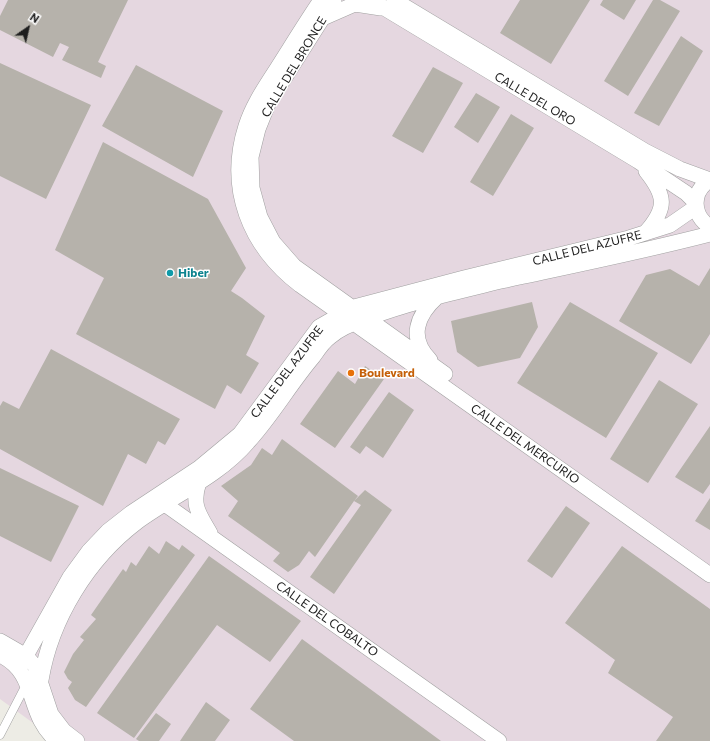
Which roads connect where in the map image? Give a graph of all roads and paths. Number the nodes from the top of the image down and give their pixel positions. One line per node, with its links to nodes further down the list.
1 (320, 0): 13 (street, CALLE DEL BRONCE)
2 (334, 0): 5 (street, CALLE DEL BRONCE)
3 (371, 0): 4 (street, CALLE DEL ORO)
4 (389, 4): 5 (street); 6 (street, CALLE DEL ORO); 7 (street, CALLE DEL ORO)
5 (323, 18): 13 (street, CALLE DEL BRONCE)
6 (638, 161): 8 (street, CALLE DEL ORO); 10 (street)
7 (710, 180): 8 (street)
8 (695, 205): 9 (street, CALLE DEL ORO); 10 (street, CALLE DEL AZUFRE)
9 (710, 227)
10 (646, 232): 13 (street, CALLE DEL AZUFRE)
11 (710, 234): 12 (street, CALLE DEL AZUFRE)
12 (438, 296): 14 (street, CALLE DEL AZUFRE); 15 (street)
13 (347, 310): 14 (street, CALLE DEL MERCURIO); 17 (street, CALLE DEL AZUFRE)
14 (362, 321): 15 (street, CALLE DEL MERCURIO); 16 (street, CALLE DEL AZUFRE); 20 (street, CALLE DEL MERCURIO)
15 (441, 372): 19 (street, CALLE DEL MERCURIO)
16 (199, 482): 17 (street, CALLE DEL AZUFRE); 18 (street)
17 (160, 501): 18 (street, CALLE DEL COBALTO); 23 (street, CALLE DEL AZUFRE); 24 (street, CALLE DEL AZUFRE)
18 (212, 538): 28 (street, CALLE DEL COBALTO)
19 (710, 562)
20 (710, 575)
21 (0, 641): 23 (street)
22 (0, 655): 23 (street)
23 (22, 662): 24 (street)
24 (34, 681): 25 (lane); 26 (street); 27 (street)
25 (0, 735)
26 (57, 741)
27 (77, 741)
28 (499, 741)

